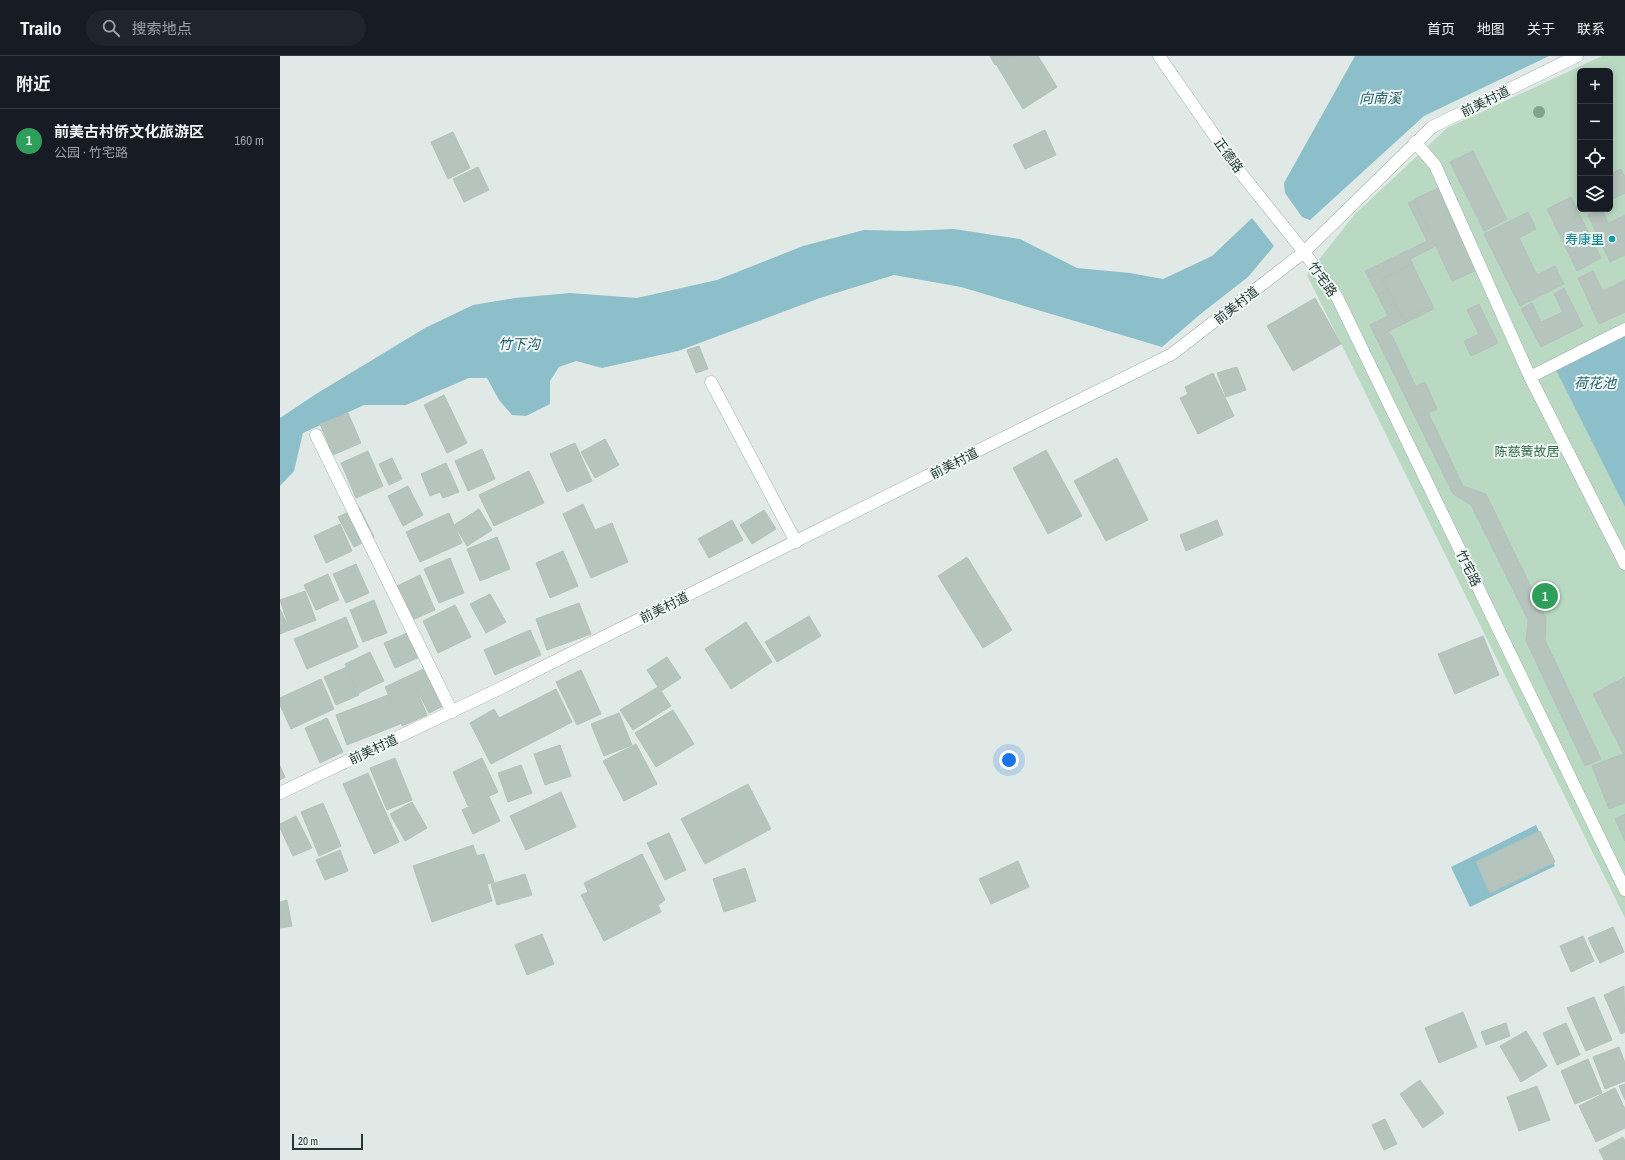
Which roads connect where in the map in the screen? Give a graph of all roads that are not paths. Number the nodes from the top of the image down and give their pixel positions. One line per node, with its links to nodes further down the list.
1 (1159, 56): 4 (street, 正德路)
2 (1577, 56): 3 (street, 前美村道)
3 (1415, 142): 4 (street, 前美村道); 6 (street)
4 (1304, 252): 9 (street, 前美村道); 13 (street, 竹宅路)
5 (1625, 329): 6 (street)
6 (1530, 377): 10 (street)
7 (711, 382): 9 (street)
8 (316, 435): 11 (street)
9 (796, 542): 11 (street, 前美村道)
10 (1625, 564)
11 (452, 712): 12 (street, 前美村道)
12 (280, 794)
13 (1625, 890)

